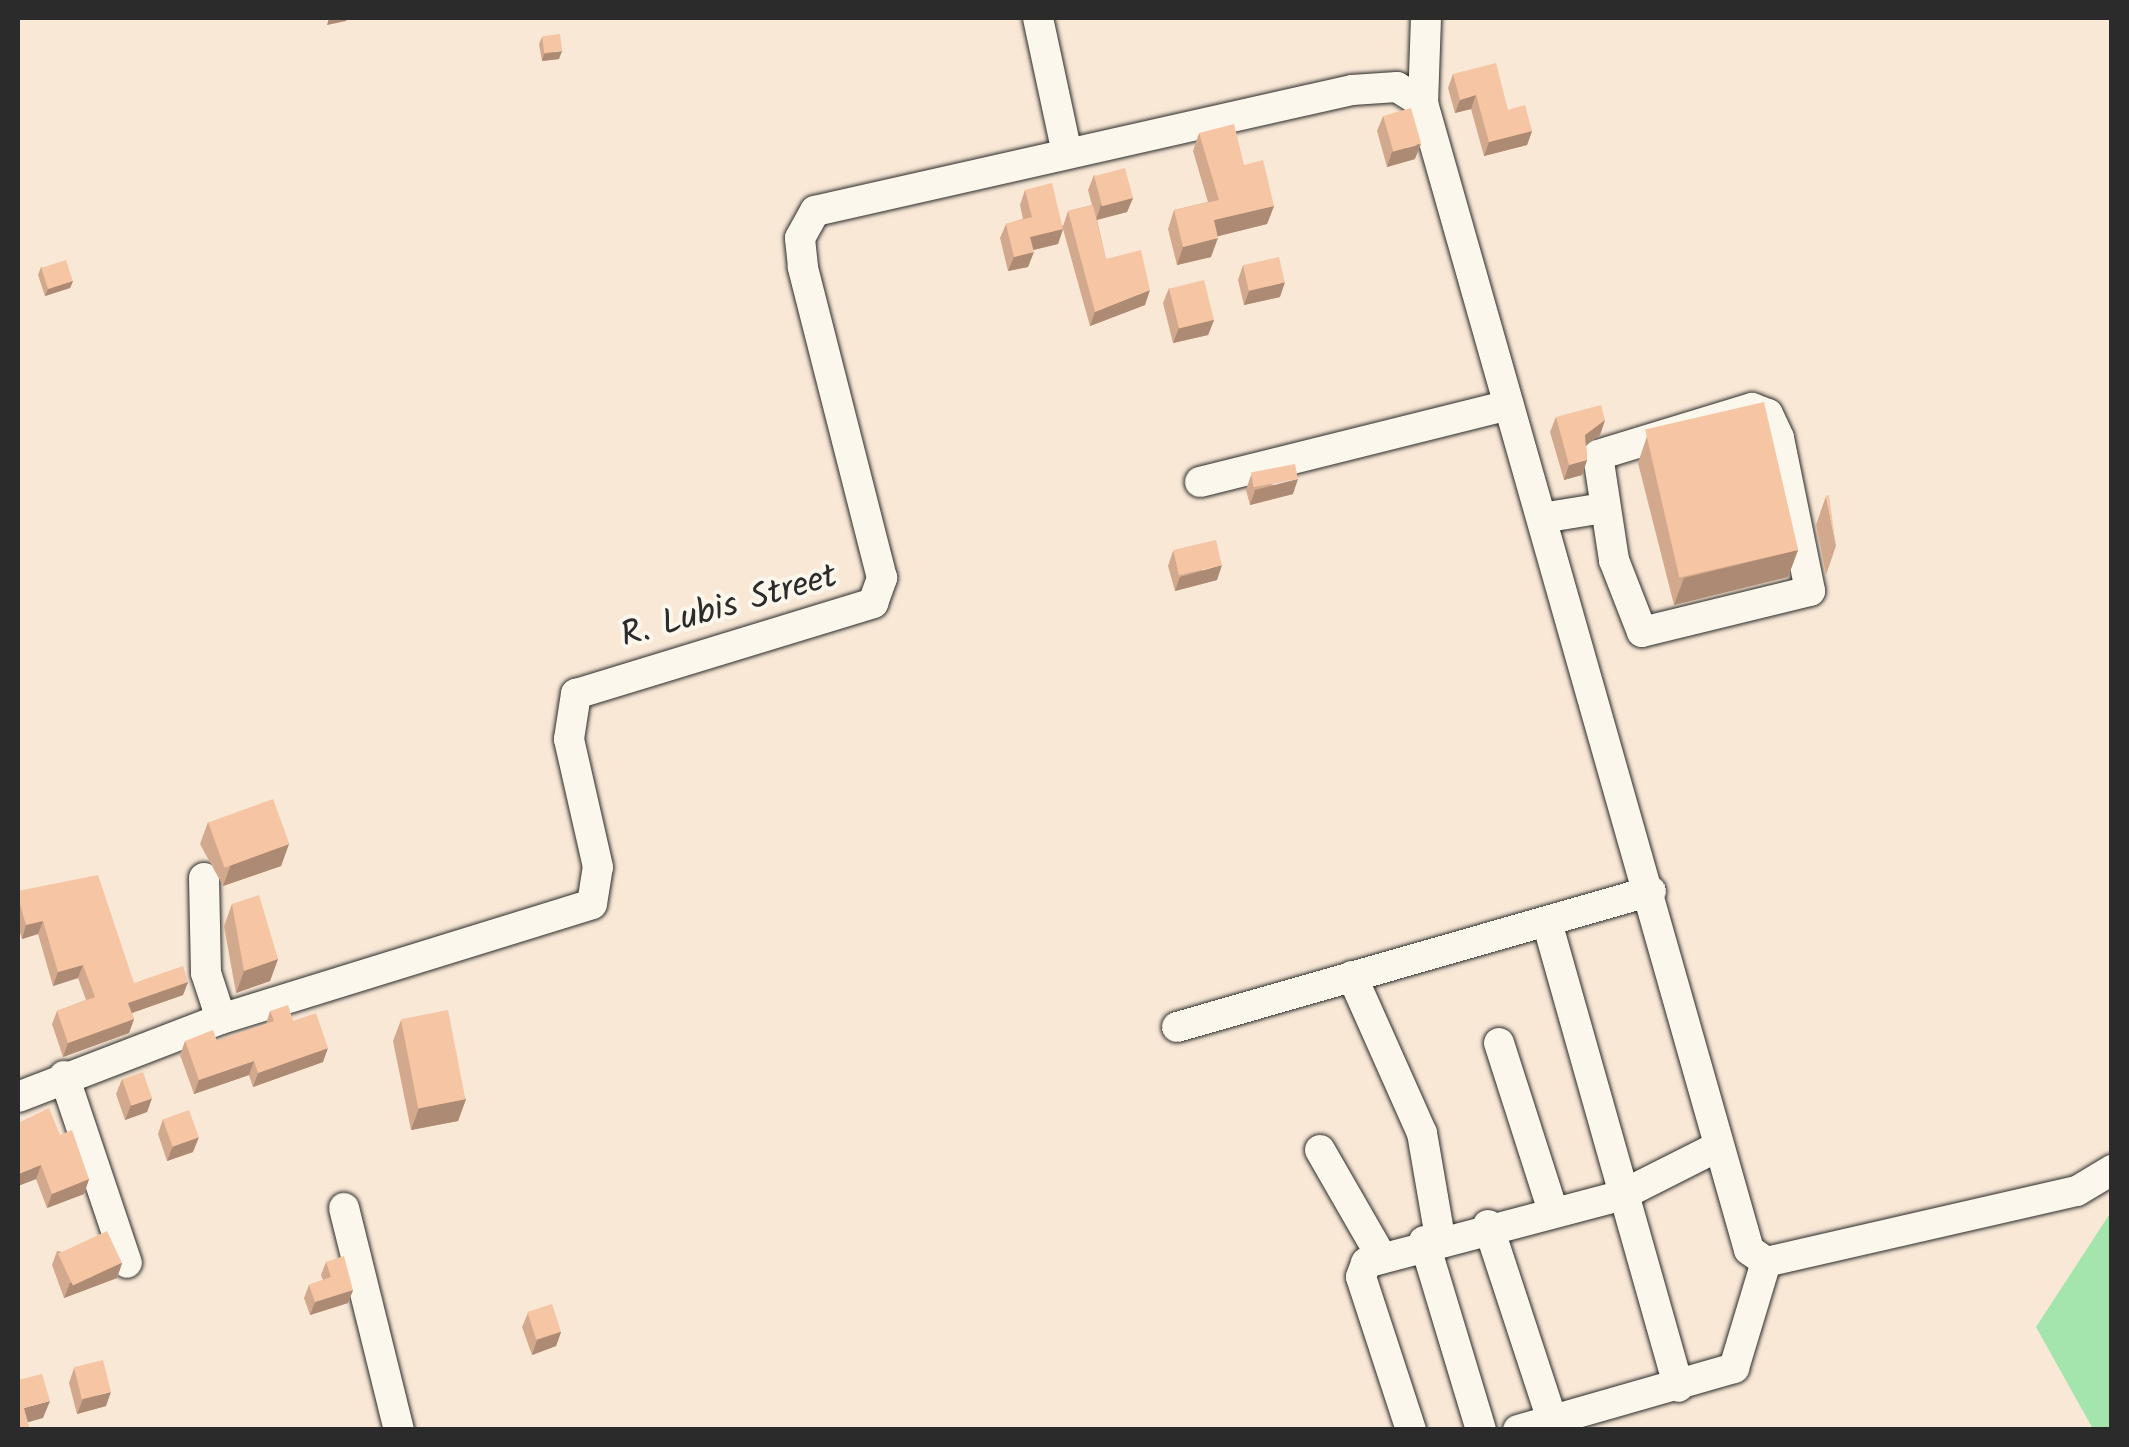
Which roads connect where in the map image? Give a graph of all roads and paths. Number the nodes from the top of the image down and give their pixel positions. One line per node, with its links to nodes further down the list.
1 (1038, 18): 4 (street)
2 (1426, 18): 3 (street)
3 (1423, 103): 4 (street, R. Lubis Street); 5 (street)
4 (1067, 153): 13 (street, R. Lubis Street)
5 (1509, 405): 6 (street); 8 (street)
6 (1200, 482)
7 (1604, 508): 7 (street); 8 (street)
8 (1542, 518): 10 (street)
9 (204, 878): 13 (street)
10 (1651, 891): 11 (street); 18 (street)
11 (1547, 922): 12 (street); 21 (street)
12 (1352, 976): 14 (street); 25 (street)
13 (221, 1019): 16 (street, R. Lubis Street)
14 (1177, 1027)
15 (1499, 1043): 23 (street)
16 (64, 1076): 17 (street, R. Lubis Street); 28 (street)
17 (18, 1098)
18 (1717, 1146): 21 (street); 27 (street)
19 (1320, 1150): 26 (street)
20 (2112, 1170): 27 (street)
21 (1620, 1196): 23 (street); 29 (street)
22 (344, 1208): 31 (street)
23 (1552, 1208): 24 (street)
24 (1488, 1225): 25 (street); 30 (street)
25 (1432, 1239): 26 (street); 33 (street)
26 (1382, 1256): 32 (street)
27 (1766, 1262): 29 (street)
28 (127, 1263)
29 (1679, 1387): 30 (street)
30 (1552, 1420): 34 (street)
31 (400, 1430)
32 (1411, 1430)
33 (1481, 1430)
34 (1518, 1430)

